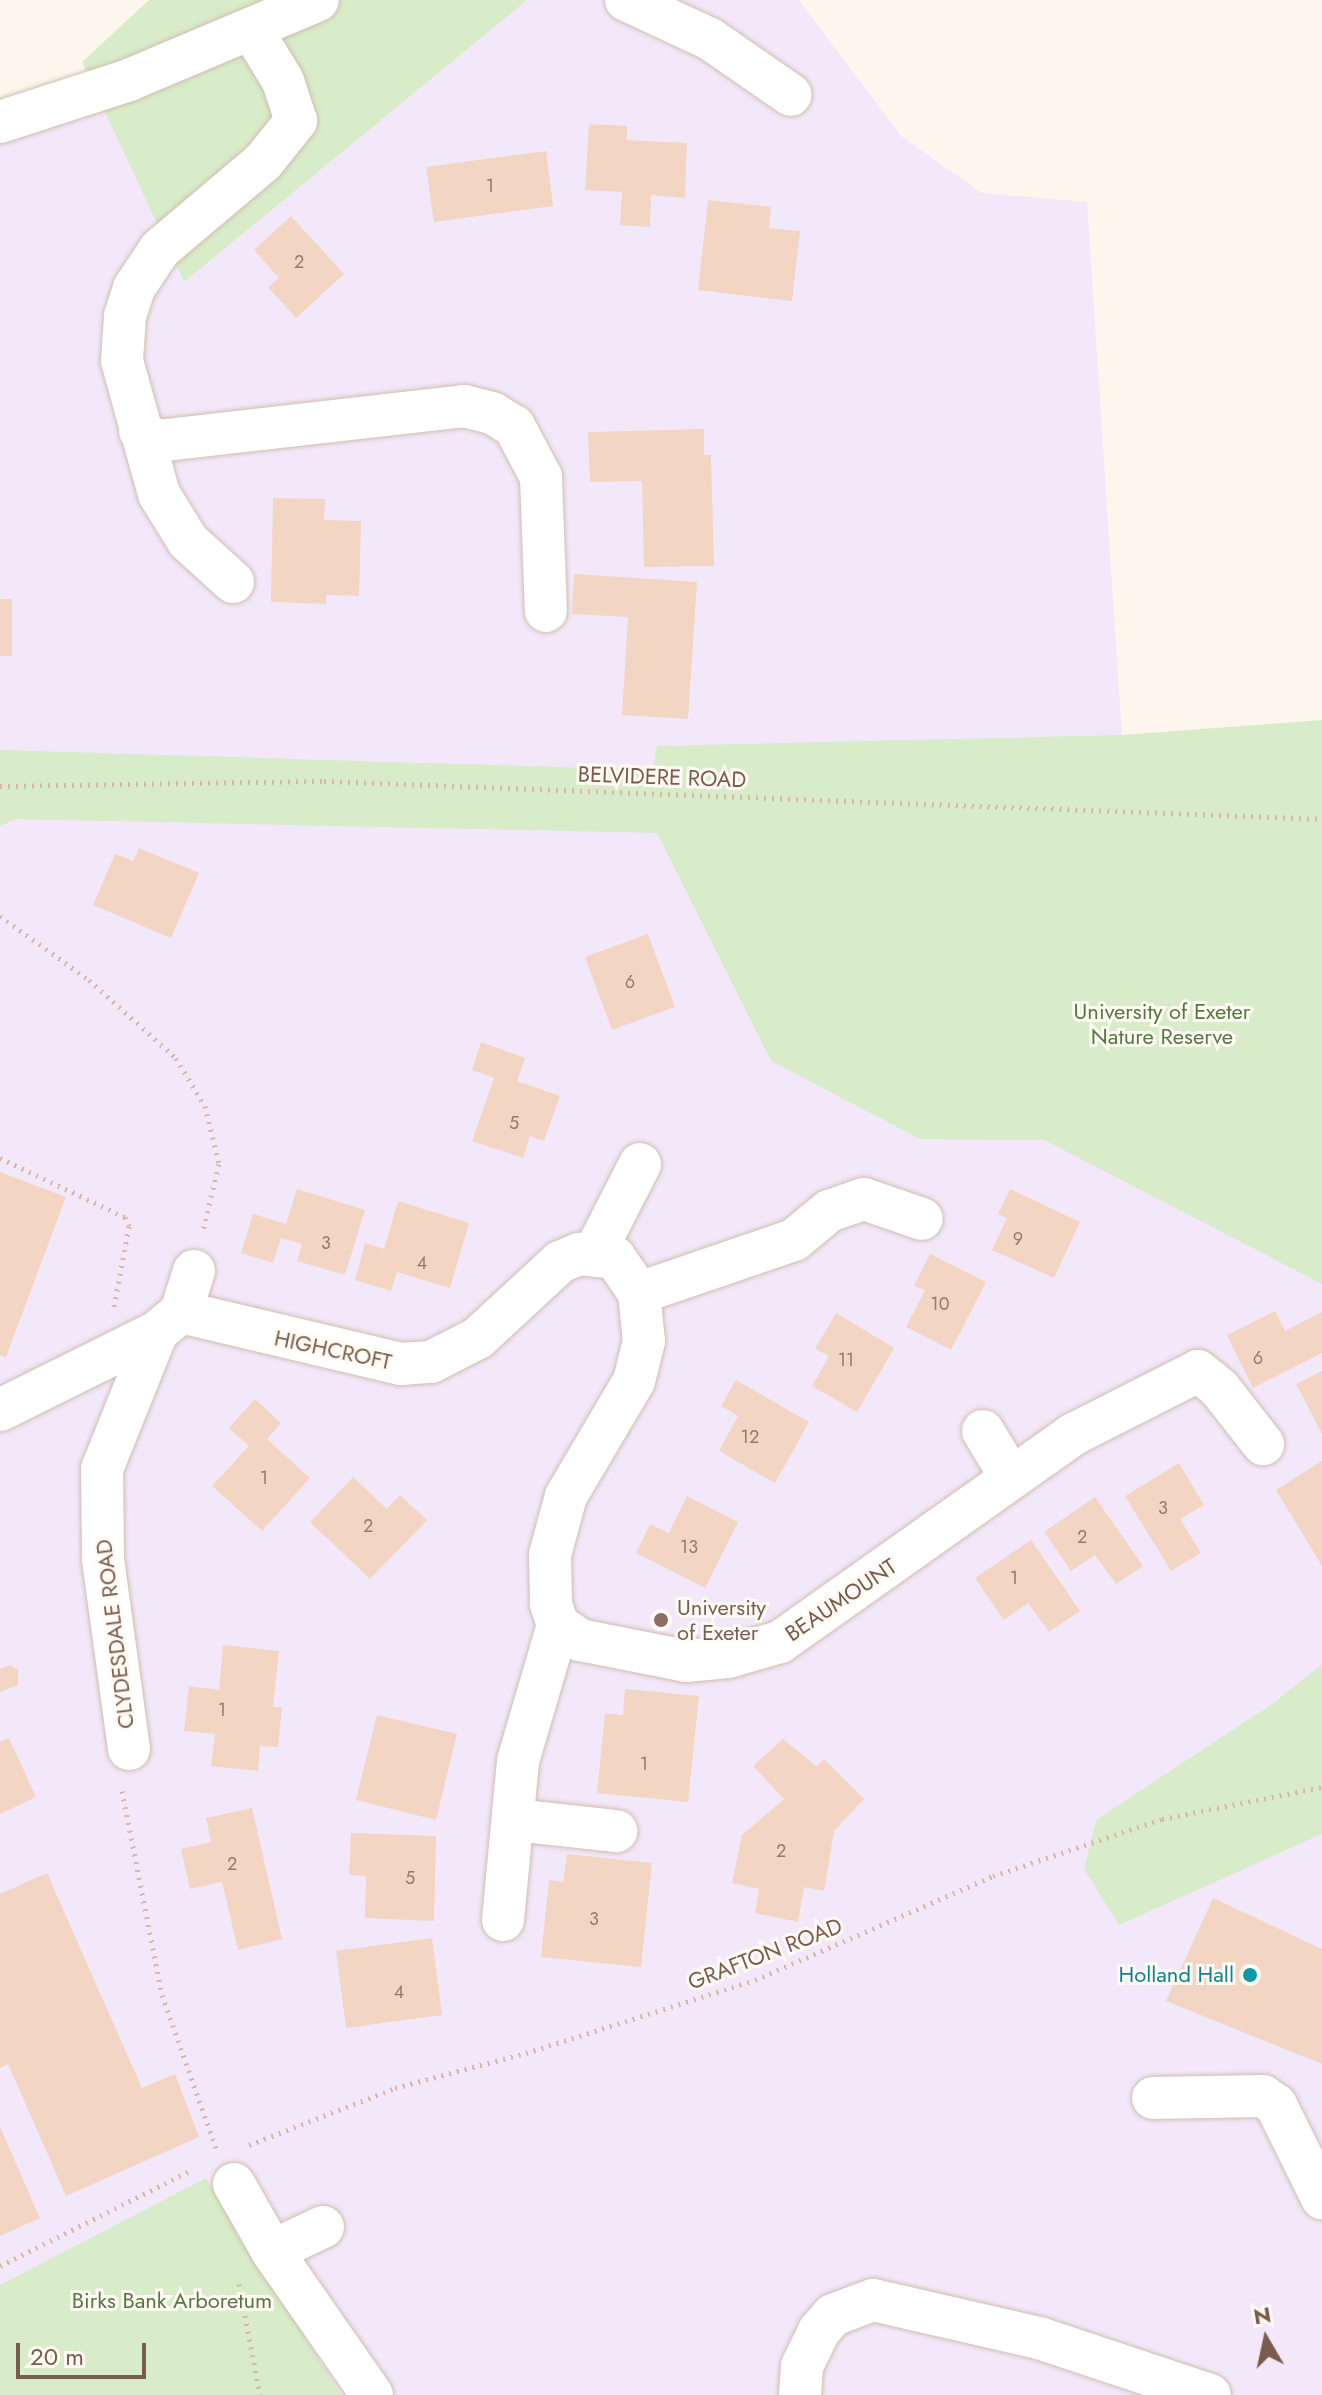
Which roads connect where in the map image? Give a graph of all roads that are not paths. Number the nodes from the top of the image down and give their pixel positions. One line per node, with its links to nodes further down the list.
1 (318, 0): 3 (street)
2 (626, 0): 4 (street)
3 (252, 30): 5 (street); 6 (street)
4 (791, 95)
5 (0, 122)
6 (140, 431): 7 (street); 8 (street)
7 (233, 582)
8 (546, 611)
9 (640, 1164): 11 (street)
10 (922, 1219): 13 (street)
11 (594, 1254): 13 (street); 14 (street, HIGHCROFT)
12 (194, 1271): 14 (street, CLYDESDALE ROAD)
13 (639, 1293): 19 (street)
14 (169, 1322): 15 (street); 20 (street, CLYDESDALE ROAD)
15 (0, 1410)
16 (983, 1431): 18 (street)
17 (1263, 1444): 18 (street, BEAUMOUNT)
18 (1010, 1476): 19 (street, BEAUMOUNT)
19 (558, 1625): 21 (street)
20 (129, 1749)
21 (514, 1820): 22 (street); 23 (street)
22 (616, 1831)
23 (503, 1920)
24 (1153, 2098): 26 (street)
25 (226, 2170): 28 (street)
26 (1322, 2198)
27 (323, 2227): 28 (street)
28 (272, 2251): 30 (street)
29 (801, 2381): 31 (street)
30 (372, 2395)
31 (1210, 2395)

